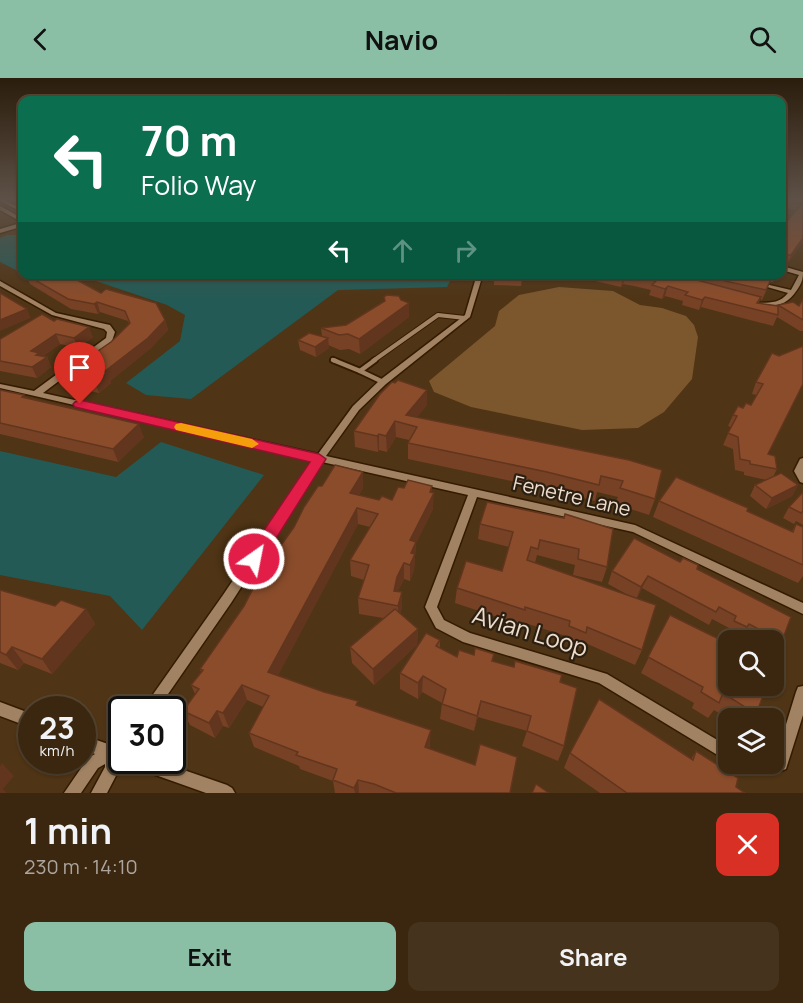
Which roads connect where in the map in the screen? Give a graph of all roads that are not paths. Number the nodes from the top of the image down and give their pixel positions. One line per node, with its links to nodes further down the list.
1 (786, 269): 2 (street)
2 (803, 274): 6 (street)
3 (479, 279): 8 (street)
4 (748, 280): 6 (street)
5 (0, 283): 13 (street)
6 (792, 292): 7 (street)
7 (756, 303)
8 (465, 318): 10 (lane); 11 (street)
9 (333, 360): 10 (lane)
10 (360, 371): 11 (lane)
11 (382, 382): 14 (street)
12 (0, 386): 13 (street, Fenetre Lane)
13 (36, 394): 14 (street, Fenetre Lane)
14 (319, 459): 17 (street, Fenetre Lane); 20 (street)
15 (803, 461): 16 (street)
16 (803, 480)
17 (474, 492): 18 (street, Fenetre Lane); 23 (street, Avian Loop)
18 (803, 609)
19 (803, 692): 24 (street)
20 (159, 696)
21 (0, 709): 22 (street)
22 (18, 716)
23 (718, 747)
24 (784, 754)
25 (108, 757): 28 (street)
26 (110, 774): 29 (street)
27 (173, 774): 30 (street)
28 (72, 793)
29 (99, 793)
30 (227, 793)

